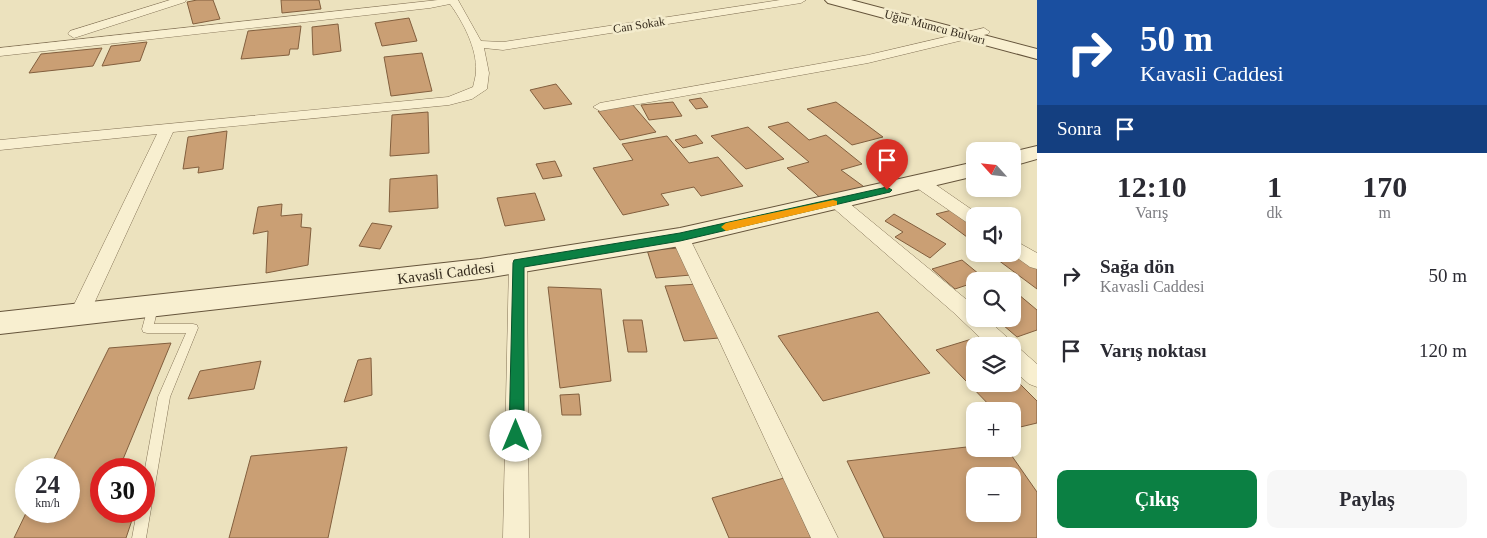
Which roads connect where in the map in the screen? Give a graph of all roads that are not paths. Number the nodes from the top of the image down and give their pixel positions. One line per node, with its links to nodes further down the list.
1 (453, 0): 8 (street); 10 (street)
2 (801, 0): 8 (street, Can Sokak)
3 (832, 0): 7 (street, Uğur Mumcu Bulvarı)
4 (864, 0): 6 (street, Uğur Mumcu Bulvarı)
5 (174, 1): 10 (street)
6 (984, 32): 7 (street); 9 (street, Uğur Mumcu Bulvarı)
7 (967, 36): 11 (street, Uğur Mumcu Bulvarı); 12 (street)
8 (476, 44): 13 (street)
9 (1037, 46)
10 (0, 52)
11 (1037, 54)
12 (600, 106)
13 (167, 129): 14 (street); 26 (street)
14 (0, 145)
15 (1037, 152): 16 (street)
16 (1021, 156)
17 (966, 171): 18 (street, Kavasli Caddesi)
18 (920, 182): 19 (street, Kavasli Caddesi); 20 (street)
19 (837, 202): 21 (street, Kavasli Caddesi); 28 (street)
20 (966, 214)
21 (680, 237): 24 (street, Kavasli Caddesi); 33 (street)
22 (1021, 251): 23 (street)
23 (1037, 262)
24 (518, 263): 25 (street, Kavasli Caddesi); 32 (street)
25 (153, 306): 26 (street, Kavasli Caddesi); 31 (lane)
26 (79, 315): 27 (street, Kavasli Caddesi)
27 (0, 323)
28 (993, 337)
29 (1021, 363): 30 (street)
30 (1037, 377)
31 (139, 538)
32 (516, 538)
33 (825, 538)

